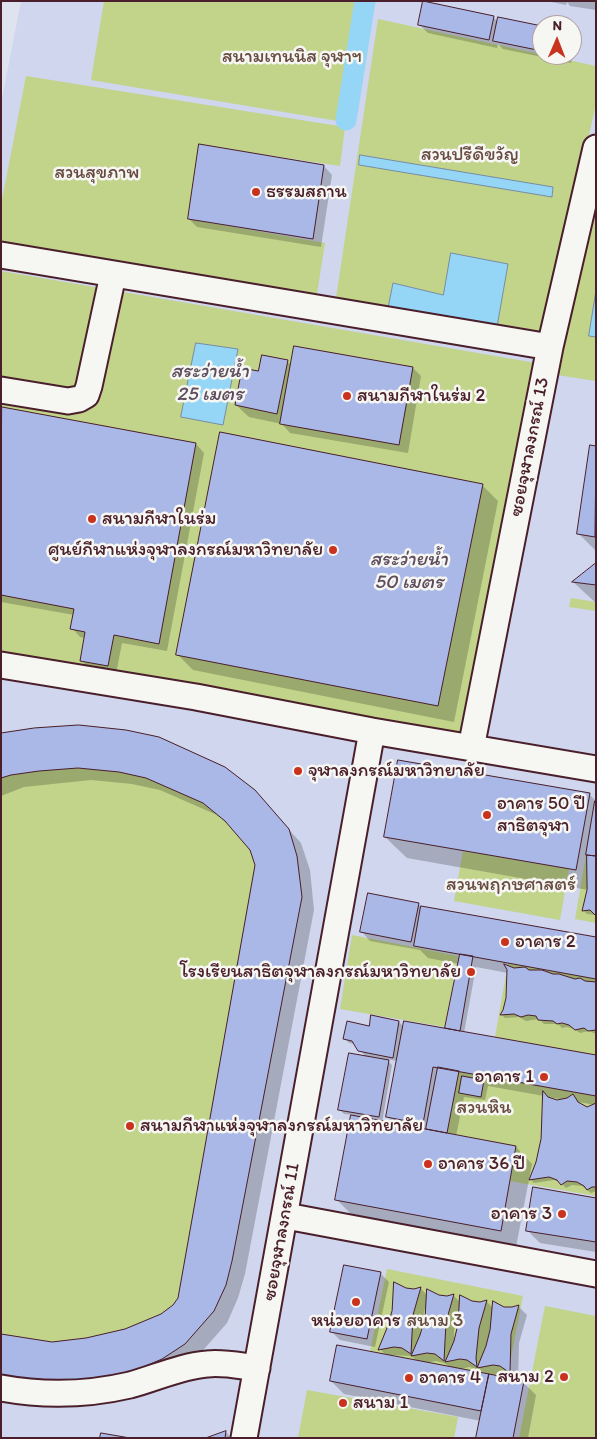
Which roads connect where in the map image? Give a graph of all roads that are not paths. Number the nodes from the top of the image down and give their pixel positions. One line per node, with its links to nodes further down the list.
1 (596, 148): 2 (street, ซอยจุฬาลงกรณ์ 13)
2 (592, 182): 5 (street, ซอยจุฬาลงกรณ์ 13)
3 (1, 255): 4 (street)
4 (113, 275): 5 (street); 6 (street)
5 (550, 347): 9 (street, ซอยจุฬาลงกรณ์ 13)
6 (1, 390)
7 (1, 665): 8 (street)
8 (372, 731): 9 (street); 11 (street, ซอยจุฬาลงกรณ์ 11)
9 (471, 748): 10 (street)
10 (596, 769)
11 (286, 1216): 12 (street); 13 (street, ซอยจุฬาลงกรณ์ 11)
12 (596, 1274)
13 (257, 1368): 14 (street); 15 (street, ซอยจุฬาลงกรณ์ 11)
14 (1, 1388)
15 (244, 1438)

